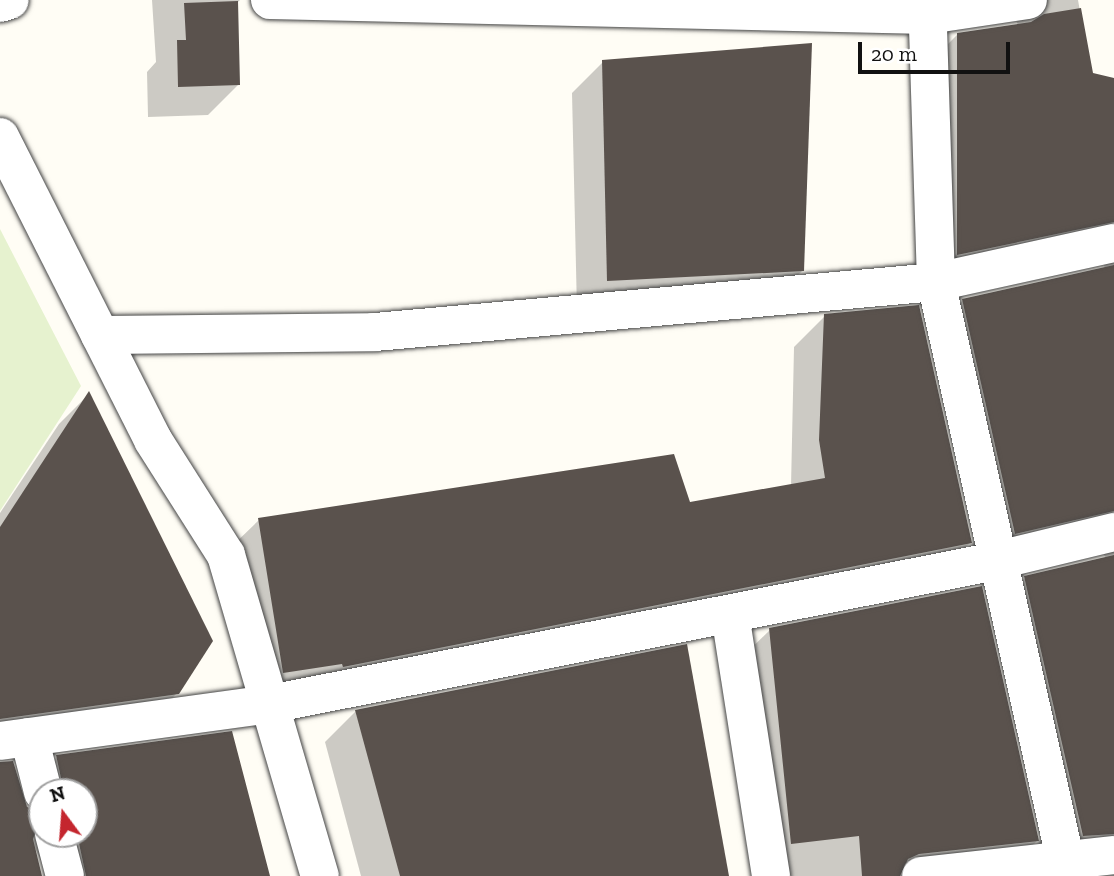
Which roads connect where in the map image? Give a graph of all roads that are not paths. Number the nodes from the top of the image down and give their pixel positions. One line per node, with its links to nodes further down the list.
1 (10, 0): 4 (street)
2 (270, 0): 5 (street)
3 (1028, 0): 5 (street)
4 (0, 3)
5 (928, 8): 8 (street)
6 (0, 136): 9 (street)
7 (1114, 243): 8 (street)
8 (936, 282): 9 (street); 11 (street)
9 (100, 335): 13 (street)
10 (1114, 532): 11 (street)
11 (1001, 559): 12 (street); 18 (street)
12 (730, 614): 13 (street); 21 (street)
13 (270, 705): 14 (street); 20 (street)
14 (14, 739): 15 (street)
15 (35, 778)
16 (58, 848): 19 (street)
17 (1114, 855): 18 (street)
18 (1069, 867): 22 (street)
19 (65, 876)
20 (320, 876)
21 (771, 876)
22 (921, 876)

